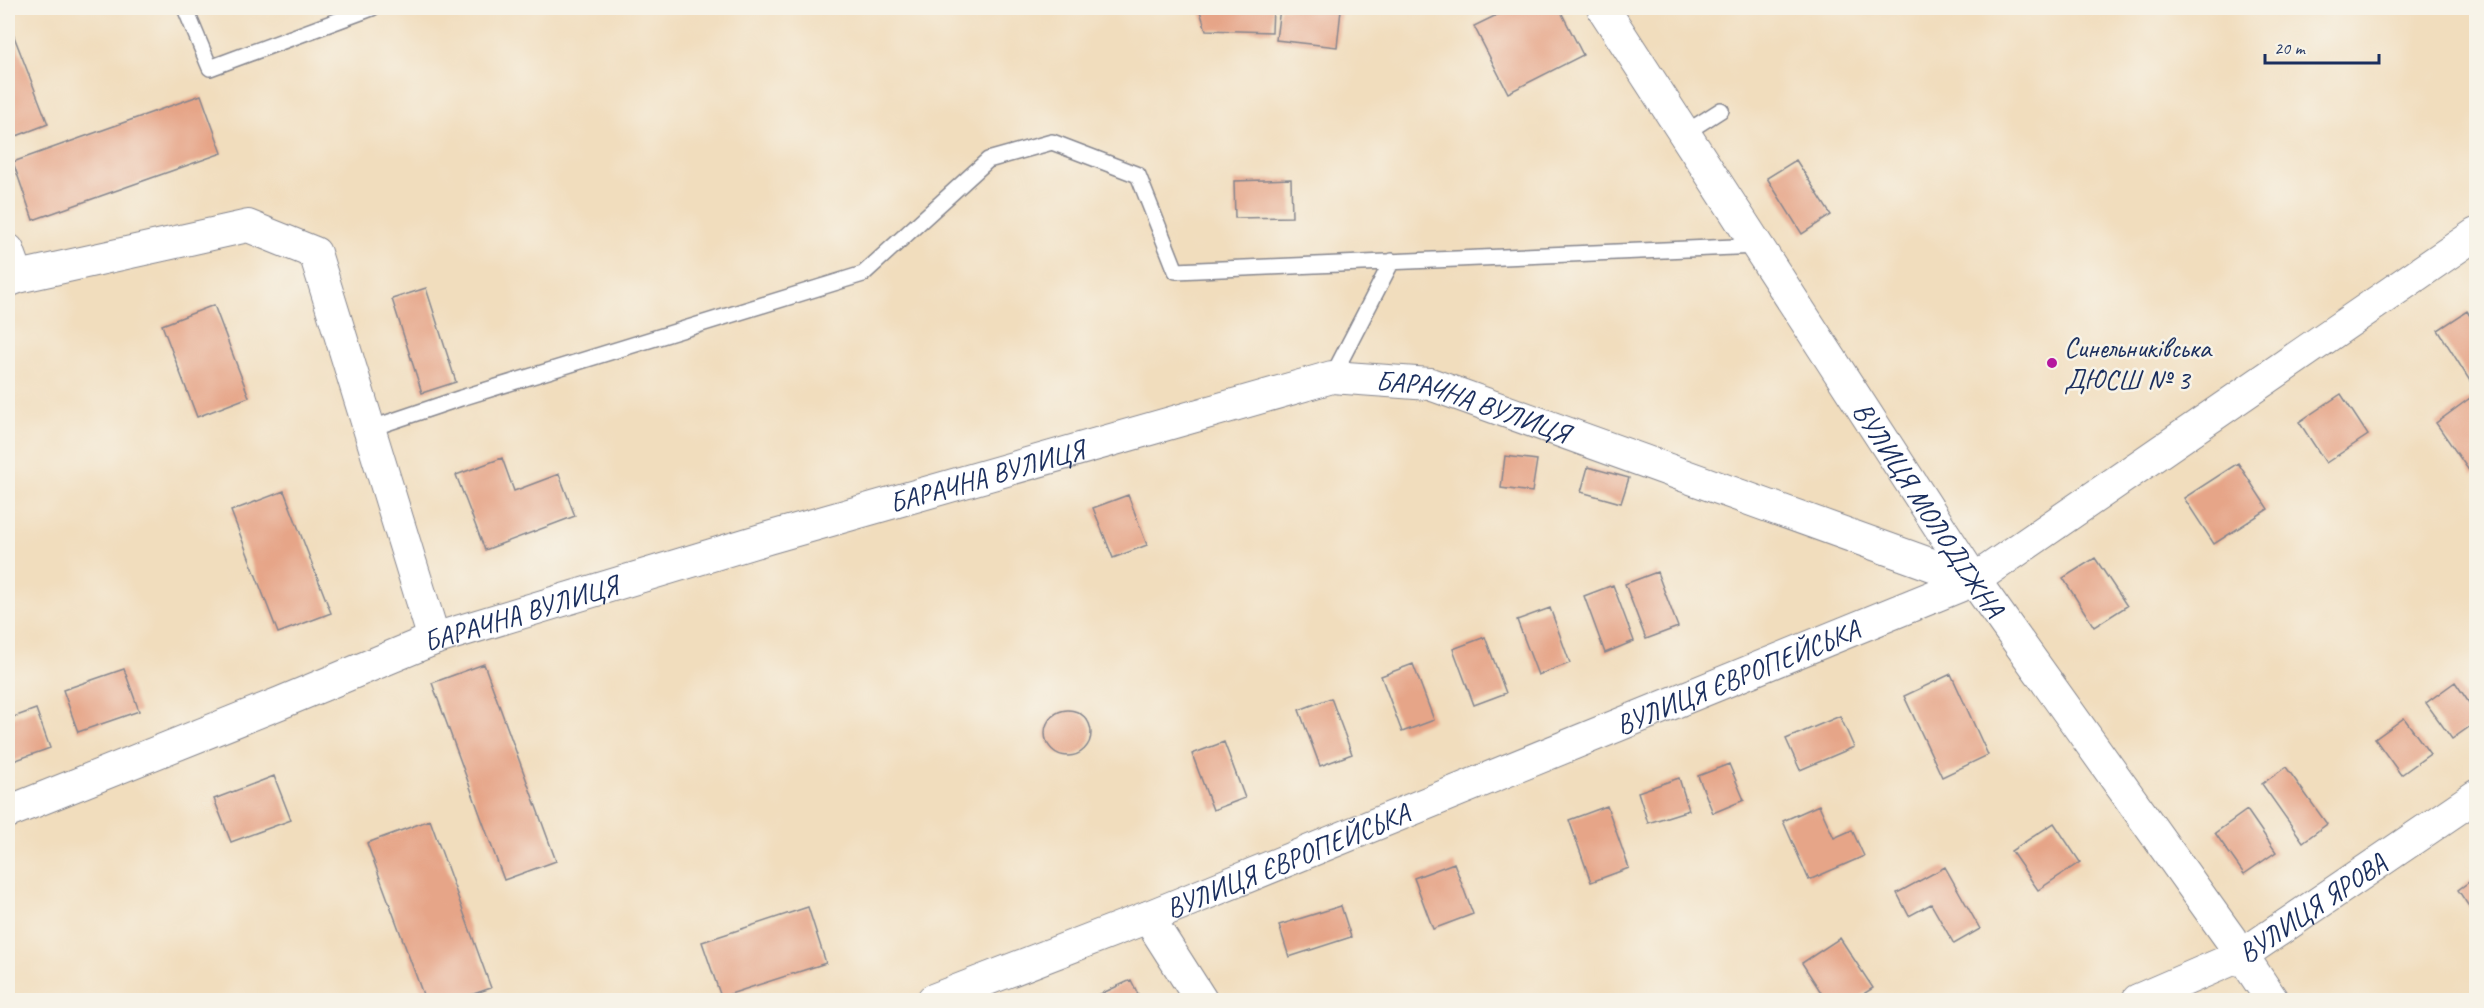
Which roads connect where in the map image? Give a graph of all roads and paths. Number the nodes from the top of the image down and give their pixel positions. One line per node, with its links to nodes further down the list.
1 (185, 8): 2 (lane)
2 (372, 8)
3 (1603, 8): 5 (street, ВУЛИЦЯ МОЛОДІЖНА)
4 (1721, 110): 5 (lane)
5 (1684, 133): 7 (street, ВУЛИЦЯ МОЛОДІЖНА)
6 (2476, 234): 12 (street, ВУЛИЦЯ ЄВРОПЕЙСЬКА)
7 (1758, 246): 8 (lane); 12 (street, ВУЛИЦЯ МОЛОДІЖНА)
8 (1392, 261): 10 (lane); 11 (lane)
9 (11, 269): 11 (street)
10 (1332, 377): 12 (street, БАРАЧНА ВУЛИЦЯ); 13 (street, БАРАЧНА ВУЛИЦЯ)
11 (369, 429): 13 (street)
12 (1974, 580): 16 (street, ВУЛИЦЯ ЄВРОПЕЙСЬКА); 17 (street, ВУЛИЦЯ МОЛОДІЖНА)
13 (434, 639): 15 (street, БАРАЧНА ВУЛИЦЯ)
14 (2476, 796): 17 (street, ВУЛИЦЯ ЯРОВА)
15 (8, 812)
16 (1148, 917): 18 (street, ВУЛИЦЯ ЄВРОПЕЙСЬКА); 19 (street)
17 (2242, 955): 20 (street, ВУЛИЦЯ ЯРОВА); 21 (street, ВУЛИЦЯ МОЛОДІЖНА)
18 (933, 1000)
19 (1201, 1000)
20 (2138, 1000)
21 (2272, 1000)

